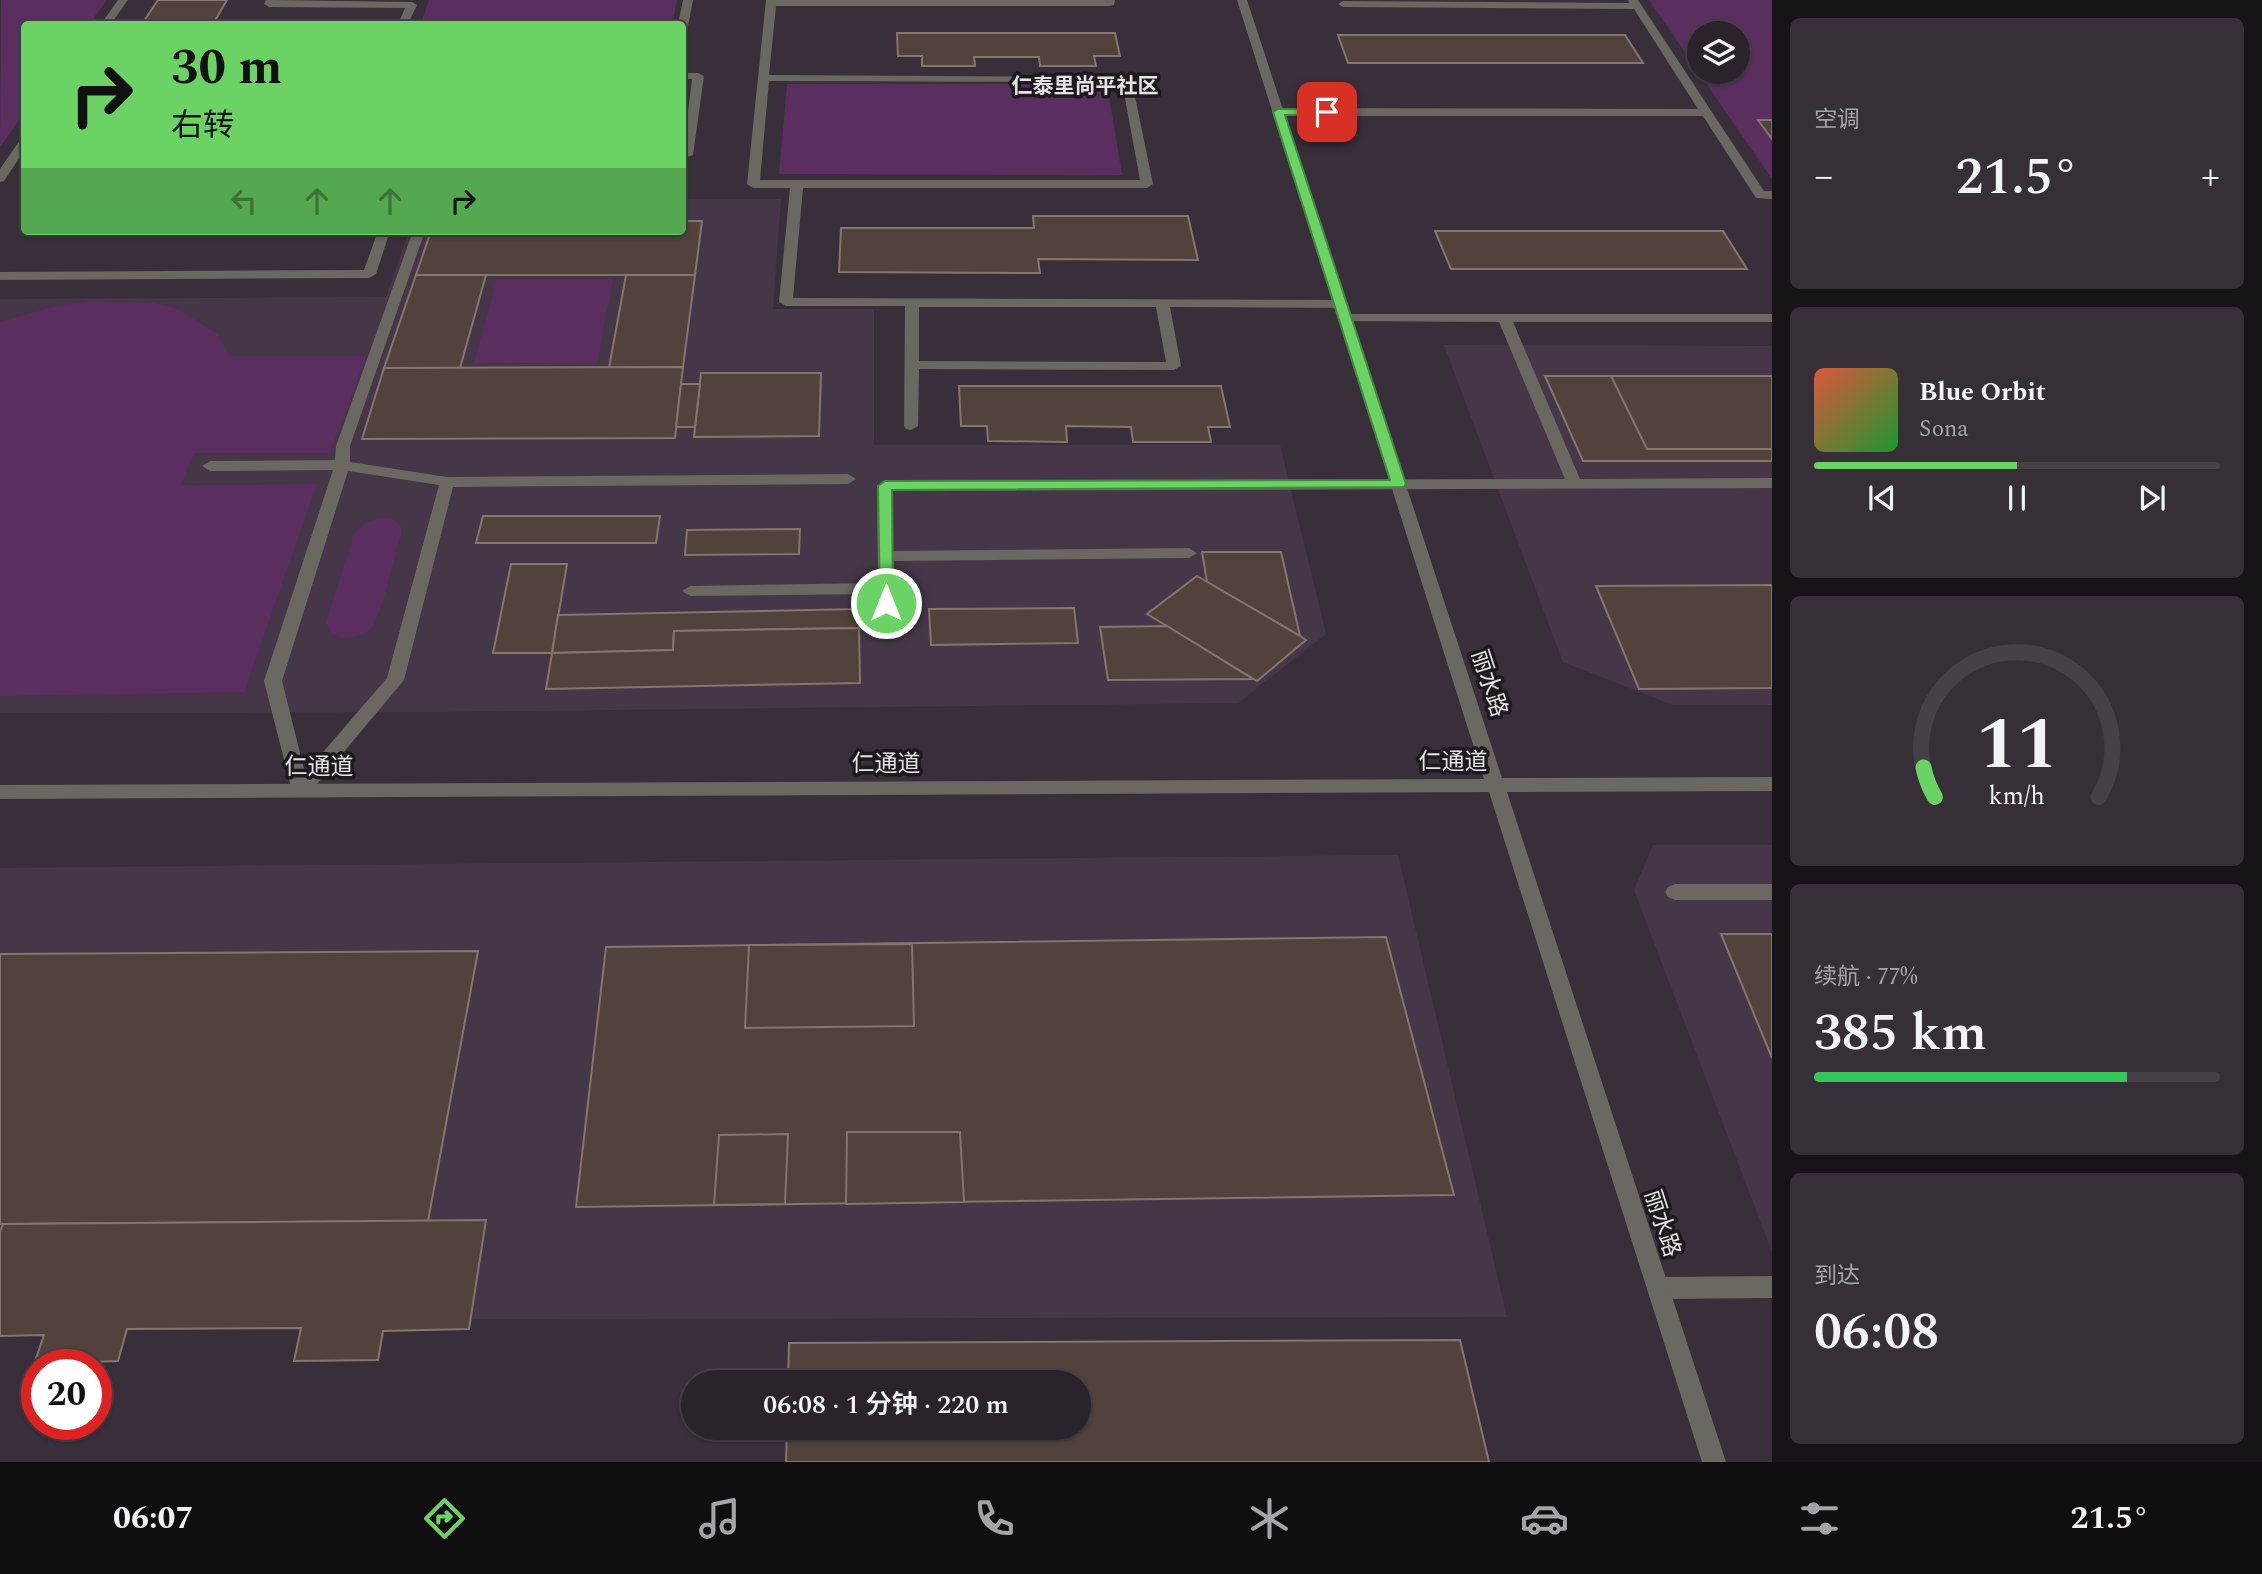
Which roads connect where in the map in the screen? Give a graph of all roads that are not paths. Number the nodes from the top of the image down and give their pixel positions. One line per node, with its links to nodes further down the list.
1 (123, 0): 9 (street)
2 (271, 0): 10 (street)
3 (688, 0): 11 (street)
4 (1110, 0): 6 (street)
5 (1242, 0): 14 (street, 丽水路)
6 (770, 2): 13 (street)
7 (1635, 3): 8 (street); 15 (street)
8 (1343, 4)
9 (108, 21)
10 (405, 21)
11 (684, 21)
12 (686, 76): 17 (street)
13 (763, 78): 19 (street); 19 (street)
14 (1278, 112): 15 (street); 26 (street, 丽水路)
15 (1707, 113): 20 (street)
16 (21, 147): 18 (street)
17 (686, 155)
18 (0, 178)
19 (797, 184): 24 (street)
20 (1772, 195)
21 (383, 235): 23 (street)
22 (418, 235): 31 (street)
23 (0, 276)
24 (912, 302): 25 (street); 29 (street)
25 (1162, 303): 26 (street); 29 (street)
26 (1343, 311): 27 (street); 37 (street, 丽水路)
27 (1504, 318): 28 (street); 35 (street)
28 (1772, 318)
29 (912, 365): 30 (street)
30 (911, 426)
31 (342, 465): 32 (street); 34 (street); 43 (street)
32 (210, 466)
33 (848, 479): 34 (street)
34 (447, 482): 43 (street)
35 (1574, 483): 36 (street); 37 (street)
36 (1772, 483)
37 (1399, 484): 39 (street); 42 (street, 丽水路)
38 (1189, 553): 39 (street)
39 (886, 556): 40 (street)
40 (690, 590)
41 (1772, 784): 42 (street, 仁通道)
42 (1497, 785): 43 (street, 仁通道); 48 (street, 丽水路)
43 (302, 791): 44 (street, 仁通道)
44 (0, 792)
45 (1675, 892): 46 (street)
46 (1772, 892)
47 (1772, 1287): 48 (street)
48 (1658, 1289): 49 (street, 丽水路)
49 (1714, 1462)

